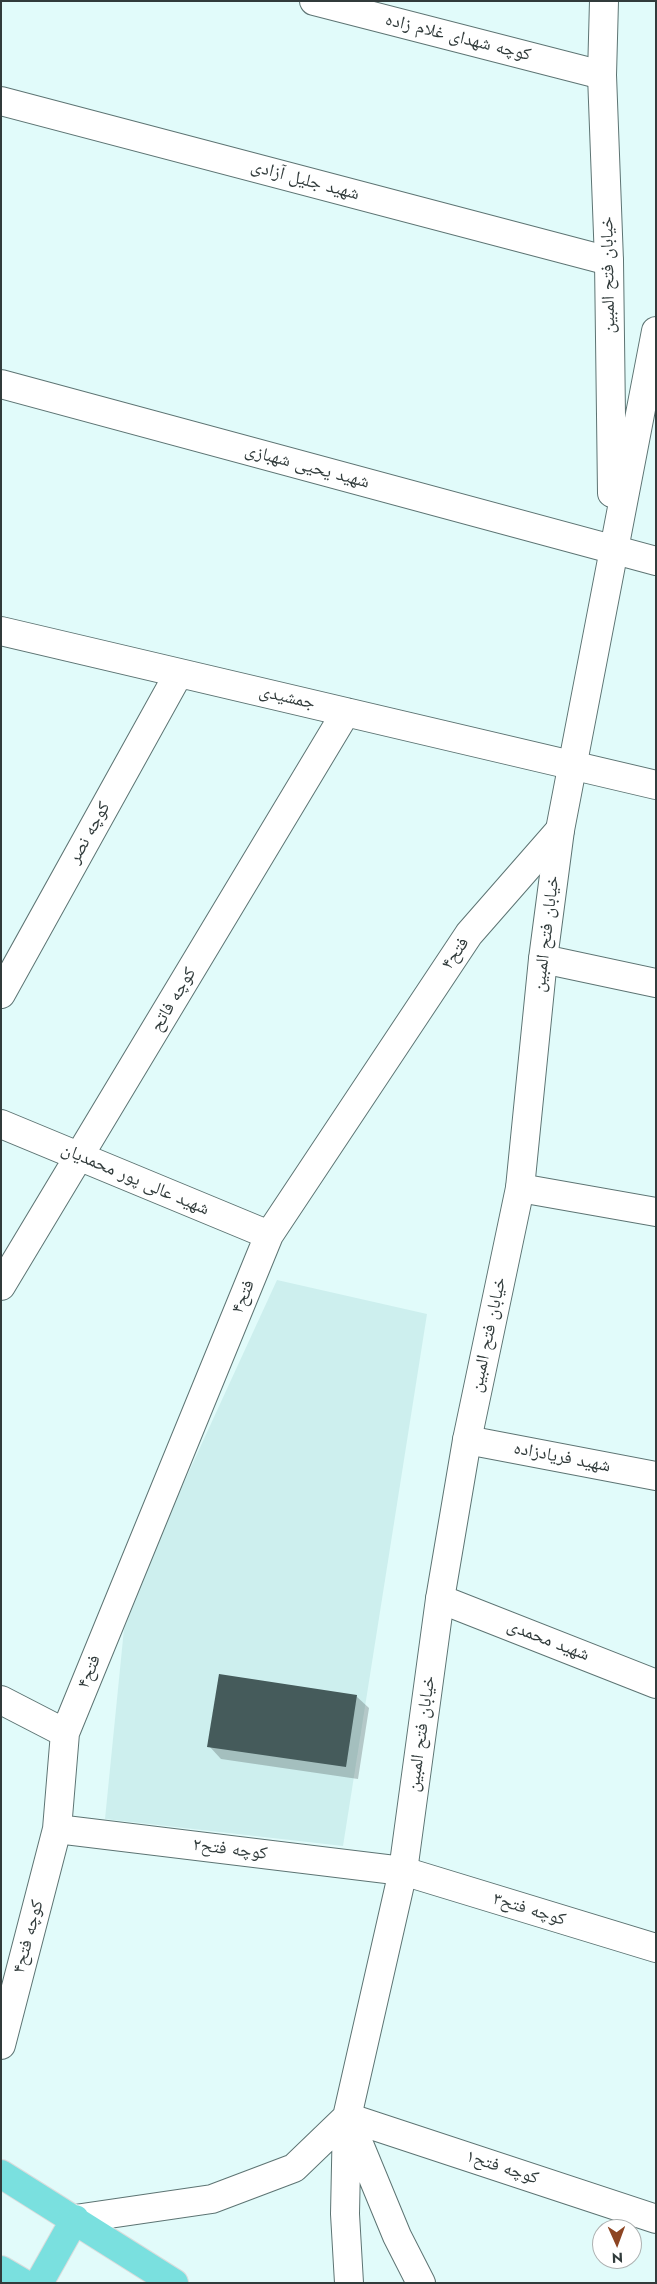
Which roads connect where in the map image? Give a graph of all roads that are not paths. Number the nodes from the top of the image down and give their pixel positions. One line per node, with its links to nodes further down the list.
1 (314, 1): 3 (street, کوچه شهدای غلام زاده)
2 (604, 1): 3 (street, خیابان فتح المبین)
3 (602, 75): 5 (street, خیابان فتح المبین)
4 (1, 101): 5 (street, شهید جلیل آزادی)
5 (609, 261): 8 (street, خیابان فتح المبین)
6 (655, 346): 8 (street, خیابان فتح المبین)
7 (1, 384): 8 (street, شهید یحیی شهبازی)
8 (613, 550): 9 (street, شهید یحیی شهبازی); 13 (street, خیابان فتح المبین)
9 (656, 561)
10 (1, 631): 11 (street, جمشیدی)
11 (179, 673): 12 (street, جمشیدی); 18 (street, کوچه نصر)
12 (346, 712): 13 (street, جمشیدی); 20 (street, کوچه فاتح)
13 (574, 766): 14 (street, جمشیدی); 15 (street, خیابان فتح المبین)
14 (656, 784)
15 (560, 830): 16 (street, خیابان فتح المبین); 23 (street, فتح۴)
16 (543, 959): 17 (street); 21 (street, خیابان فتح المبین)
17 (656, 983)
18 (1, 994)
19 (1, 1124): 20 (street, شهید عالی پور محمدیان)
20 (80, 1157): 23 (street, شهید عالی پور محمدیان); 24 (street, کوچه فاتح)
21 (520, 1188): 22 (street); 25 (street, خیابان فتح المبین)
22 (656, 1212)
23 (269, 1235): 30 (street, فتح۴)
24 (1, 1286)
25 (467, 1440): 26 (street, شهید فریادزاده); 27 (street, خیابان فتح المبین)
26 (656, 1476)
27 (440, 1599): 28 (street, شهید محمدی); 32 (street, خیابان فتح المبین)
28 (656, 1684)
29 (1, 1700): 30 (street)
30 (65, 1733): 31 (street, فتح۴)
31 (57, 1829): 32 (street, کوچه فتح۲); 34 (street, کوچه فتح۴)
32 (403, 1871): 33 (street, کوچه فتح۳); 35 (street, خیابان فتح المبین)
33 (656, 1948)
34 (1, 2045)
35 (347, 2117): 37 (street); 38 (street, کوچه فتح۱); 43 (street, خیابان فتح المبین); 44 (street)
36 (1, 2174): 37 (main road)
37 (76, 2219): 41 (main road); 42 (main road)
38 (656, 2219)
39 (1, 2270): 40 (main road)
40 (23, 2283)
41 (38, 2283)
42 (174, 2283)
43 (348, 2283)
44 (421, 2283)

